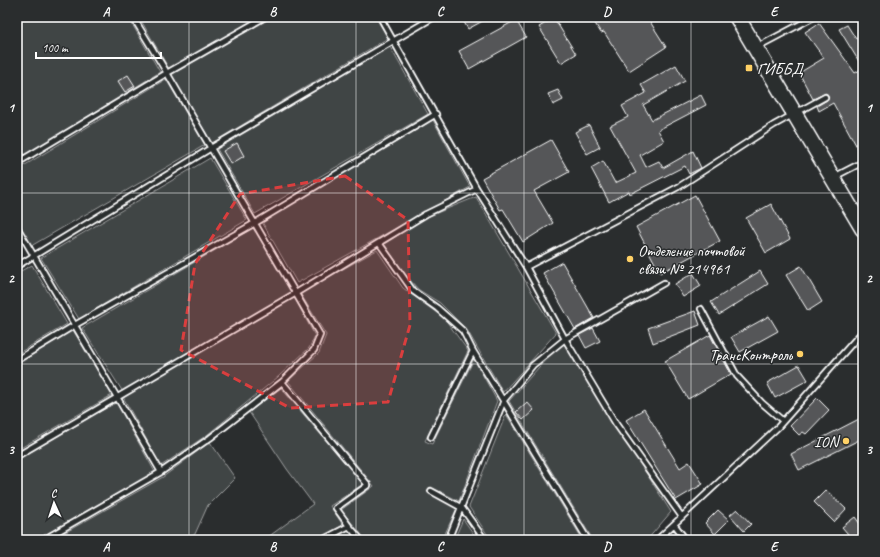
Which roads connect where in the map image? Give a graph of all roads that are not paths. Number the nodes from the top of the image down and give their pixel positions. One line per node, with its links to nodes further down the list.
1 (133, 17): 9 (lane)
2 (266, 17): 9 (lane)
3 (380, 17): 7 (lane)
4 (434, 17): 7 (lane)
5 (737, 17): 8 (main road)
6 (814, 17): 8 (lane)
7 (393, 40): 11 (lane); 13 (lane)
8 (755, 47): 12 (main road)
9 (167, 73): 13 (lane); 15 (lane)
10 (825, 97): 12 (lane)
11 (436, 114): 17 (lane); 18 (lane)
12 (794, 114): 16 (main road); 24 (lane)
13 (211, 148): 18 (lane); 22 (lane)
14 (863, 162): 16 (lane)
15 (17, 163)
16 (833, 178): 20 (main road)
17 (478, 189): 21 (lane); 24 (lane)
18 (254, 223): 26 (lane); 28 (lane)
19 (17, 227): 22 (lane)
20 (863, 229)
21 (379, 242): 26 (lane); 31 (lane)
22 (35, 256): 23 (lane); 28 (lane)
23 (17, 266)
24 (526, 267): 30 (lane)
25 (664, 283): 30 (lane)
26 (296, 293): 33 (lane); 34 (lane)
27 (700, 309): 36 (lane)
28 (75, 325): 32 (lane); 34 (lane)
29 (863, 332): 36 (lane)
30 (565, 339): 35 (lane); 42 (lane)
31 (473, 352): 35 (lane); 37 (lane)
32 (17, 360)
33 (282, 382): 39 (lane); 44 (lane)
34 (117, 398): 38 (lane); 39 (lane)
35 (504, 400): 41 (lane); 50 (lane)
36 (783, 422): 42 (lane)
37 (431, 437)
38 (17, 456)
39 (160, 472): 45 (lane)
40 (431, 490): 41 (lane)
41 (462, 508): 48 (lane); 49 (lane)
42 (682, 517): 43 (lane)
43 (674, 524): 51 (lane); 52 (lane)
44 (349, 526): 46 (lane); 47 (lane)
45 (43, 540)
46 (322, 540)
47 (360, 540)
48 (448, 540)
49 (485, 540)
50 (588, 540)
51 (657, 540)
52 (686, 540)

